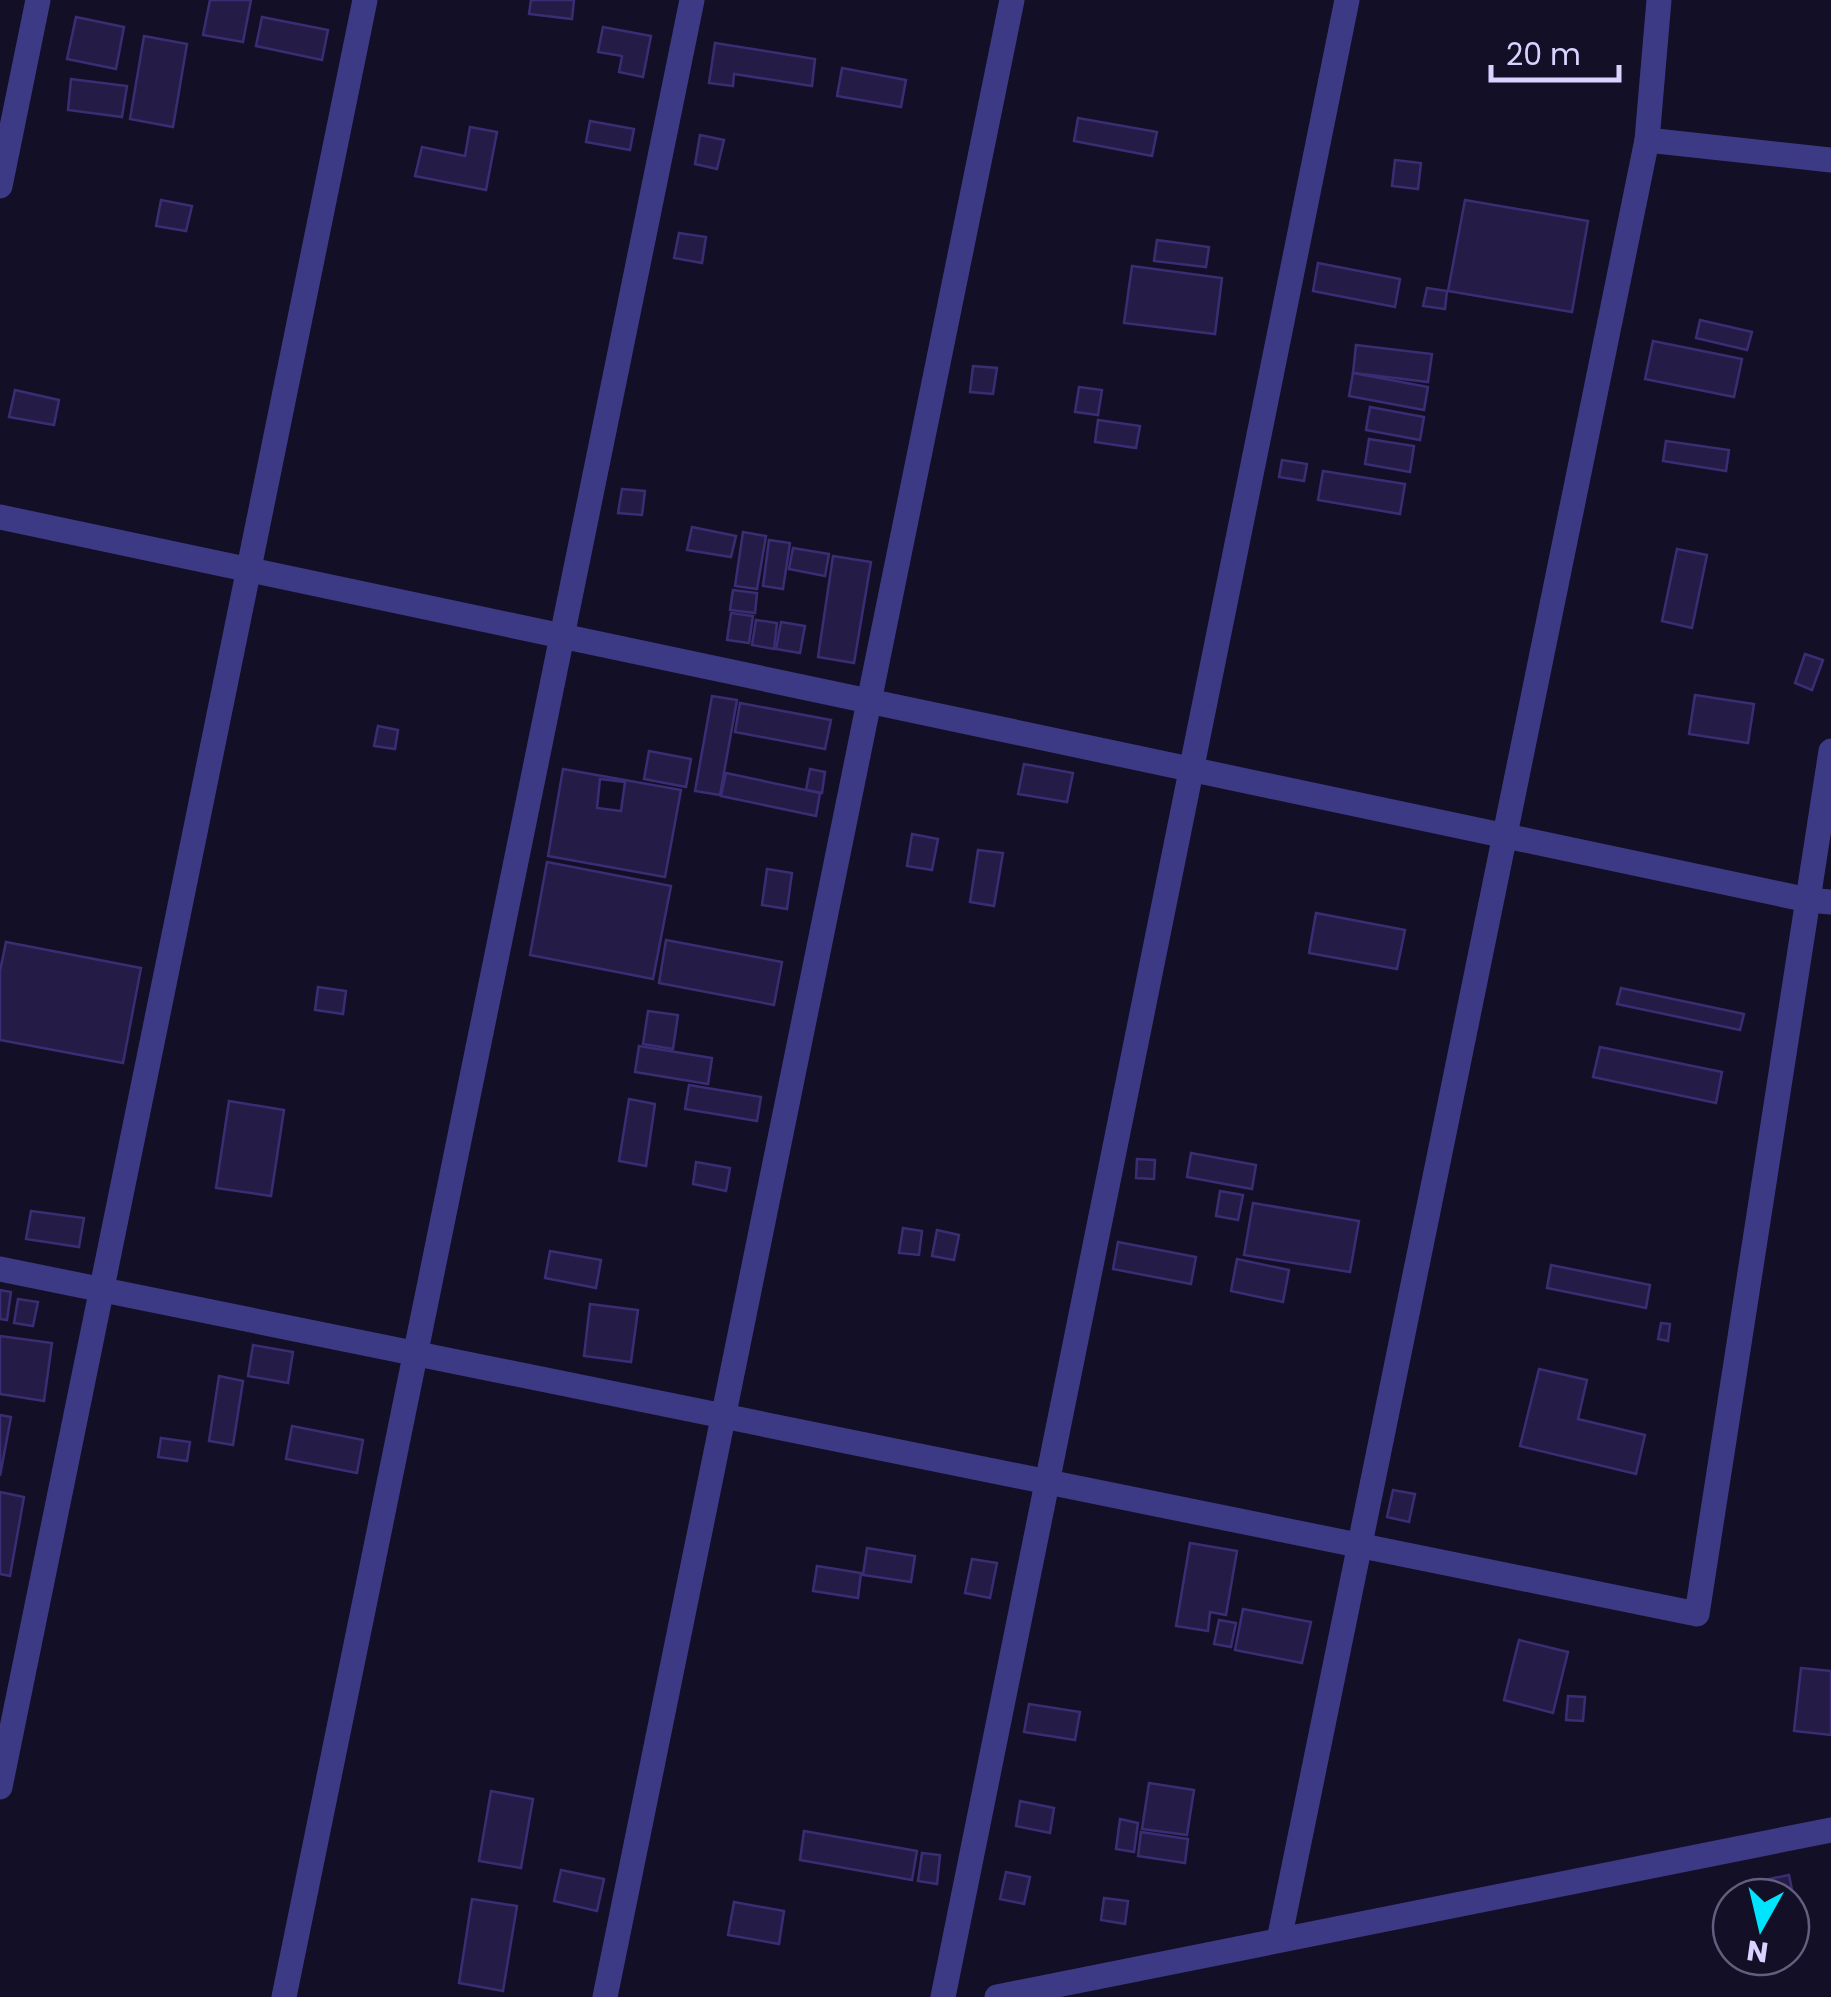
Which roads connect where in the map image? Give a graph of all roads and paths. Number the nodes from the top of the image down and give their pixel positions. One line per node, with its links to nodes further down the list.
1 (38, 0): 9 (street)
2 (365, 0): 11 (street)
3 (692, 0): 12 (street)
4 (1012, 0): 13 (street)
5 (1347, 0): 15 (street)
6 (1659, 0): 7 (street)
7 (1647, 140): 8 (street); 16 (street)
8 (1831, 160)
9 (0, 186)
10 (0, 518): 11 (street)
11 (248, 571): 12 (street); 19 (street)
12 (562, 637): 13 (street); 20 (street)
13 (869, 702): 15 (street); 21 (street)
14 (1831, 751): 17 (street)
15 (1192, 770): 16 (street); 22 (street)
16 (1504, 836): 17 (street); 23 (street)
17 (1820, 901): 23 (street)
18 (0, 1269): 19 (street)
19 (102, 1290): 20 (street); 24 (street)
20 (415, 1353): 21 (street); 27 (street)
21 (724, 1416): 22 (street); 28 (street)
22 (1047, 1482): 23 (street); 29 (street)
23 (1360, 1545): 26 (street)
24 (0, 1787)
25 (1831, 1830): 26 (street)
26 (1278, 1940): 30 (street)
27 (284, 1997)
28 (606, 1997)
29 (943, 1997)
30 (997, 1997)

